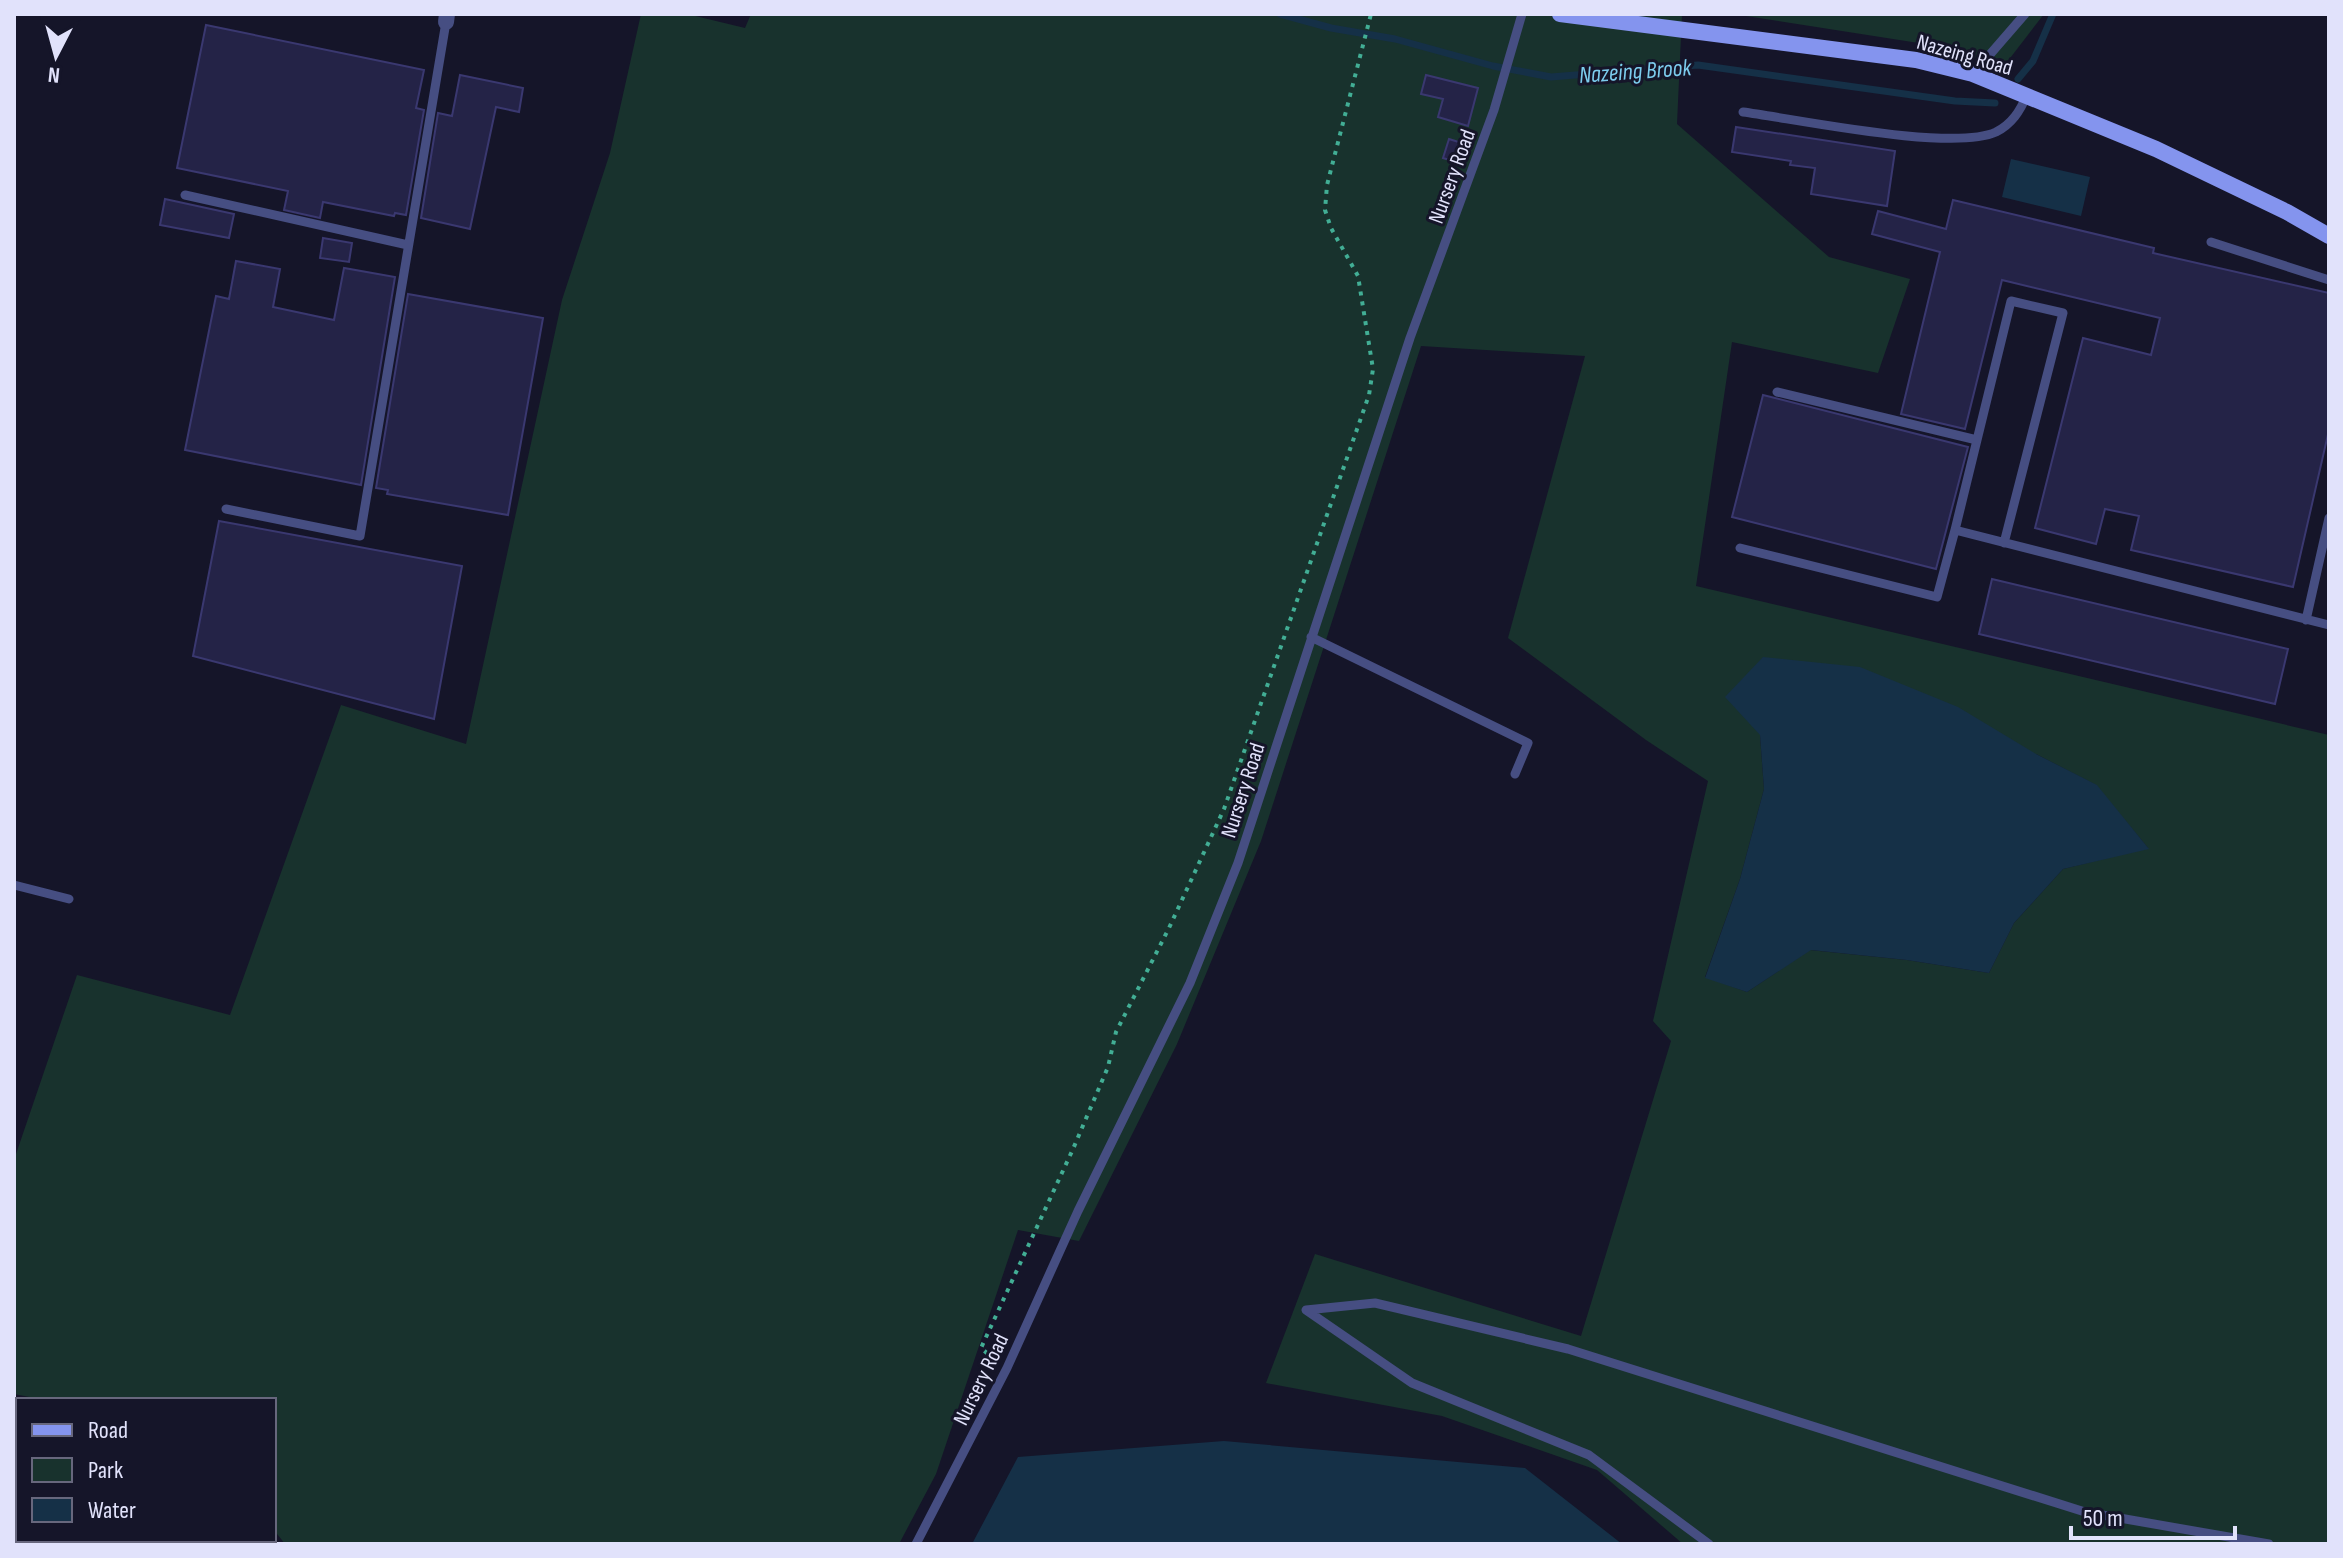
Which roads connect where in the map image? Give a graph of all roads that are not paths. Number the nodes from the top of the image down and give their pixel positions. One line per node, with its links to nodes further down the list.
1 (1522, 14): 22 (lane, Nursery Road)
2 (1560, 14): 5 (main road, Nazeing Road)
3 (2025, 14): 5 (lane)
4 (446, 18): 11 (lane)
5 (1973, 74): 6 (main road, Nazeing Road)
6 (2027, 95): 7 (lane); 9 (main road, Nazeing Road)
7 (1743, 112)
8 (185, 195): 11 (lane)
9 (2329, 236)
10 (2211, 242): 12 (lane)
11 (408, 245): 15 (lane)
12 (2329, 280)
13 (1777, 392): 14 (lane)
14 (1977, 440): 17 (lane); 18 (lane)
15 (226, 509)
16 (2329, 518): 20 (lane)
17 (1955, 530): 18 (lane); 19 (lane)
18 (2004, 543): 20 (lane)
19 (1740, 548)
20 (2306, 620): 21 (lane)
21 (2329, 625)
22 (1311, 637): 23 (lane); 26 (lane, Nursery Road)
23 (1515, 774)
24 (14, 885): 25 (lane)
25 (69, 899)
26 (916, 1544)
27 (1709, 1544): 28 (lane)
28 (2269, 1544)

